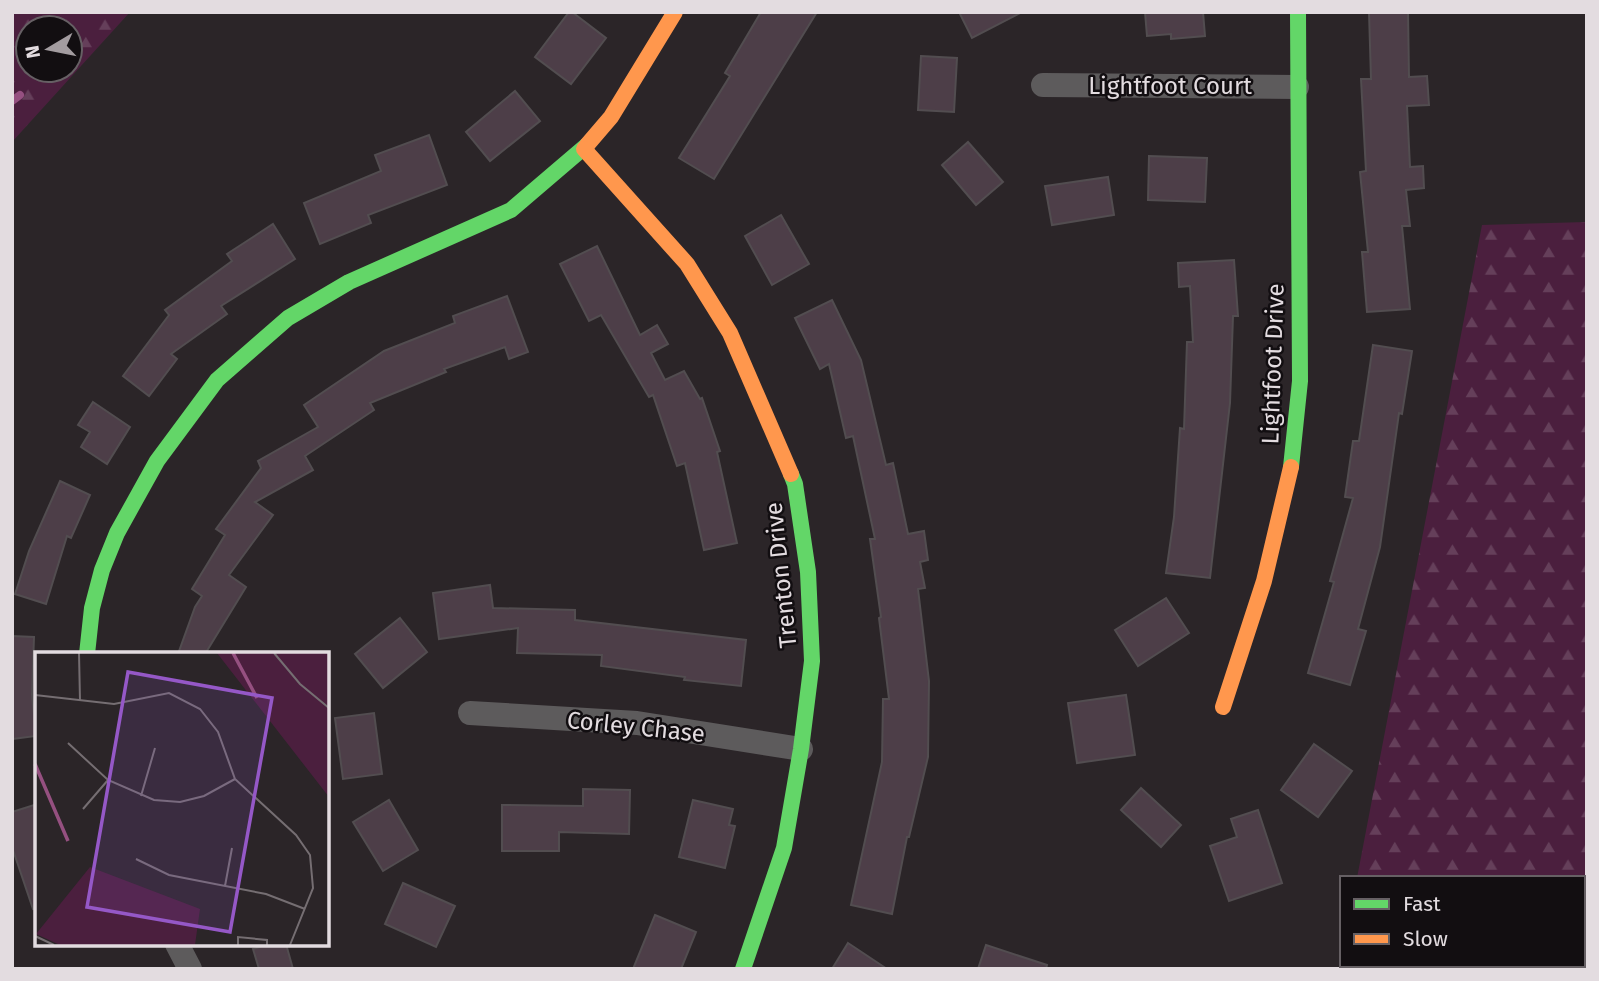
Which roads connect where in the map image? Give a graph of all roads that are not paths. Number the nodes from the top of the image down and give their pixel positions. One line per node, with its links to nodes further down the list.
1 (675, 12): 5 (street)
2 (1298, 12): 4 (street, Lightfoot Drive)
3 (1043, 85): 4 (street, Lightfoot Court)
4 (1297, 87): 7 (street, Lightfoot Drive)
5 (584, 149): 6 (street); 9 (street, Trenton Drive)
6 (87, 652)
7 (1223, 707)
8 (470, 713): 9 (street, Corley Chase)
9 (801, 749): 12 (street, Trenton Drive)
10 (178, 946): 11 (street)
11 (190, 969)
12 (743, 969)

